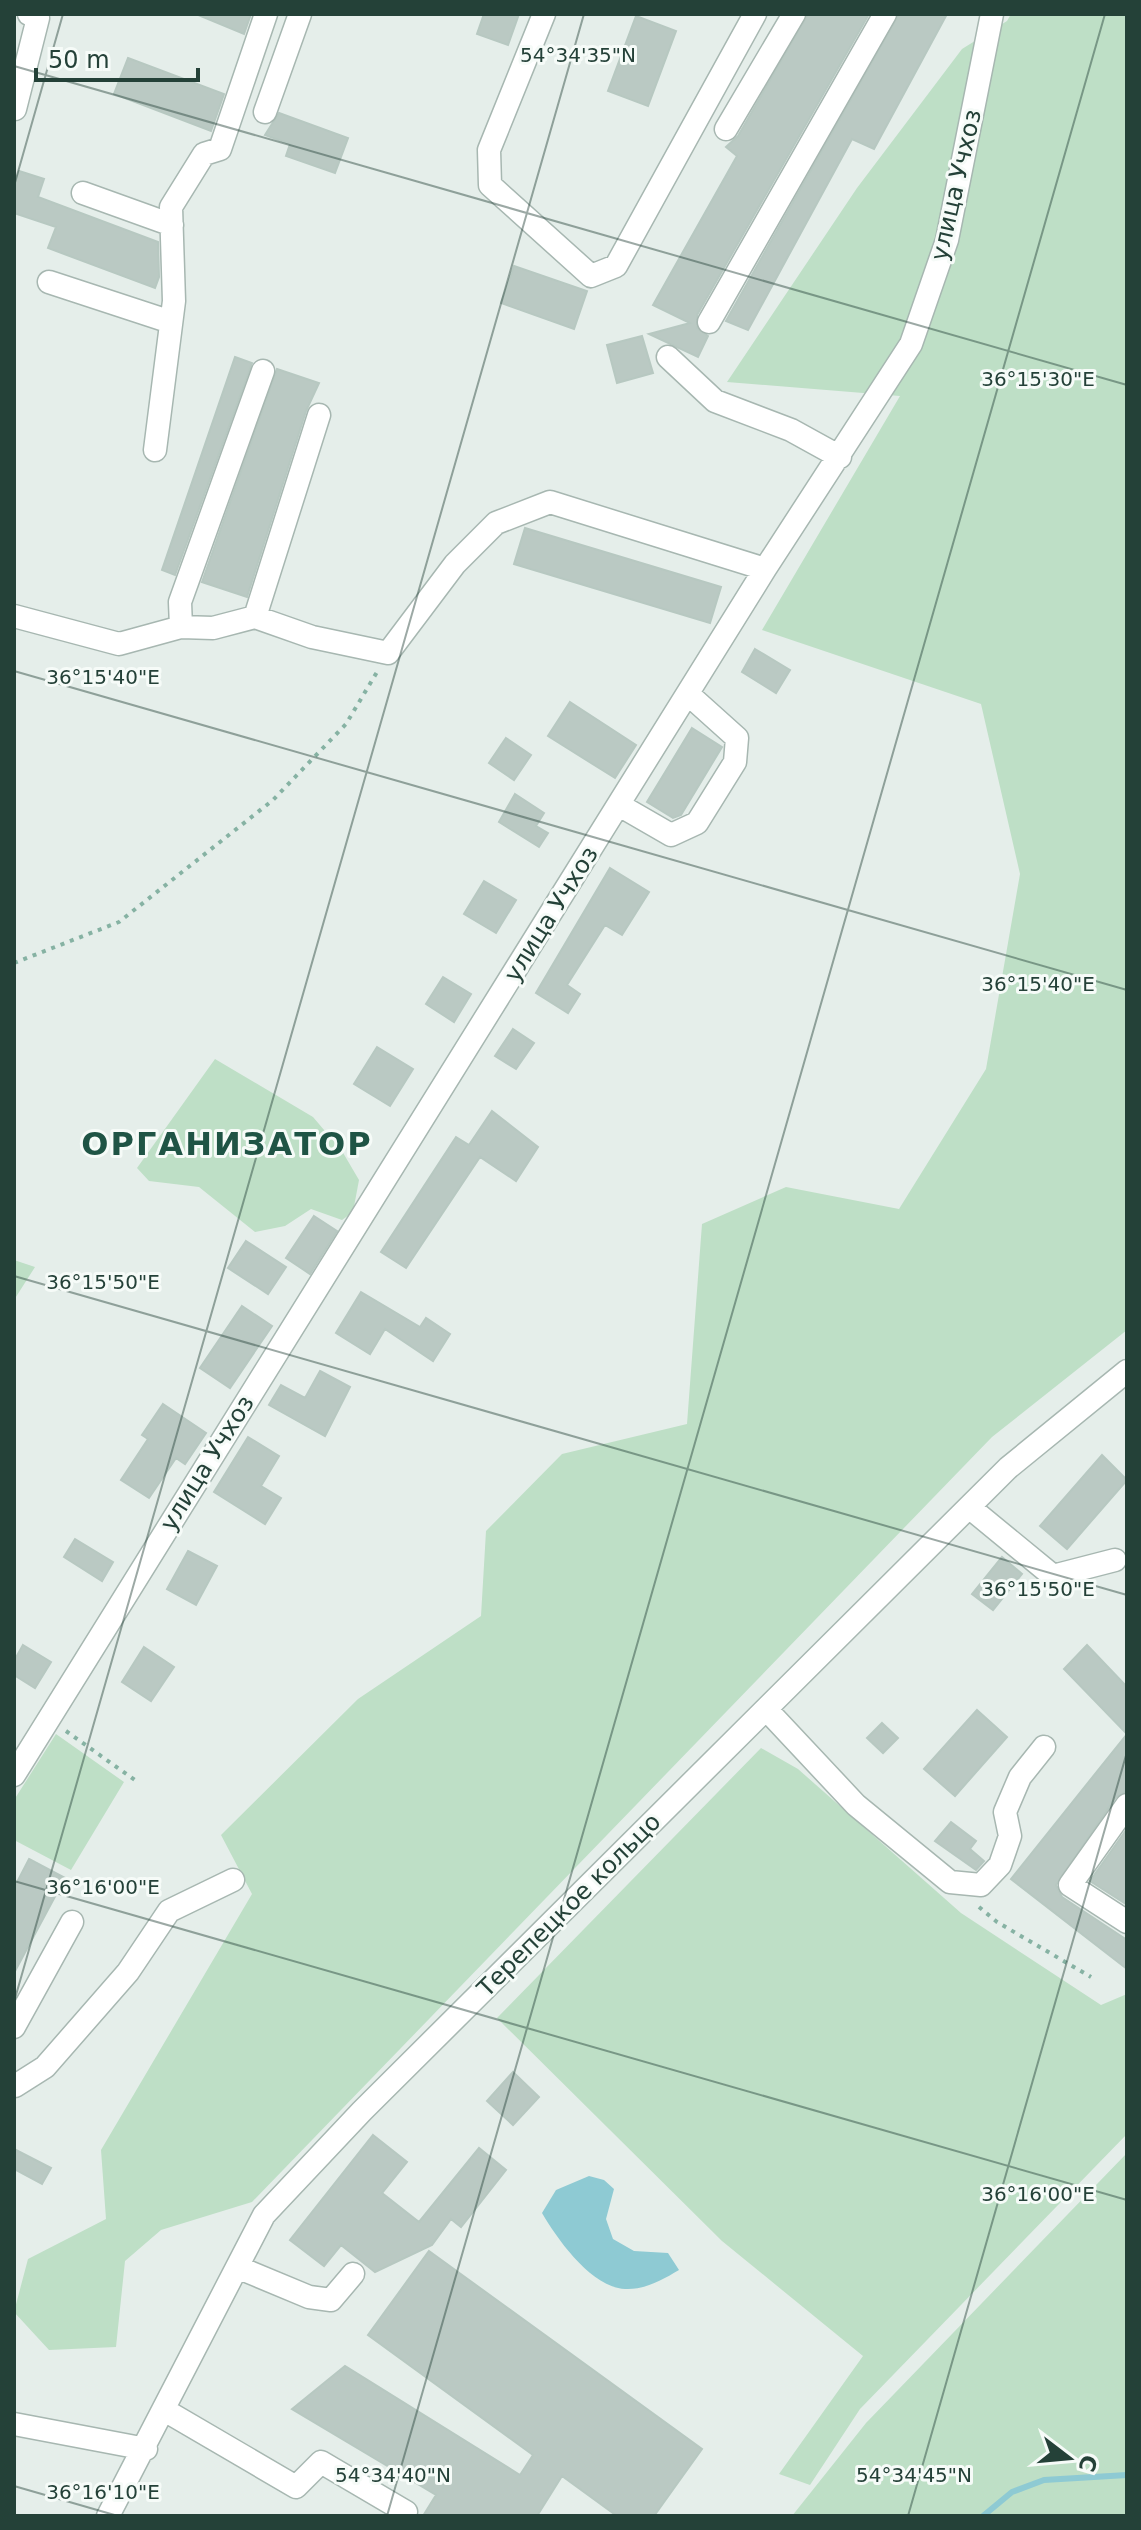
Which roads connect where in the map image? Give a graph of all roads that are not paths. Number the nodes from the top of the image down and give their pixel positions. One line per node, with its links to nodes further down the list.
1 (29, 14): 9 (street)
2 (266, 14): 13 (street)
3 (300, 14): 10 (street)
4 (544, 14): 5 (street)
5 (755, 14)
6 (794, 14): 11 (street)
7 (885, 14): 16 (street)
8 (992, 14): 21 (street, улица Учхоз)
9 (15, 109)
10 (265, 112)
11 (726, 129)
12 (83, 193): 13 (street)
13 (172, 225): 15 (street)
14 (49, 282): 15 (street)
15 (171, 322): 20 (street)
16 (709, 322)
17 (668, 357): 21 (street)
18 (263, 371): 25 (street)
19 (319, 415): 24 (street)
20 (155, 450)
21 (840, 457): 22 (street, улица Учхоз)
22 (765, 569): 24 (street); 26 (street, улица Учхоз)
23 (14, 616): 25 (street)
24 (255, 617): 25 (street)
25 (181, 627)
26 (688, 694): 27 (street, улица Учхоз); 27 (street)
27 (619, 805): 33 (street, улица Учхоз)
28 (1127, 1371): 29 (street, Терепецкое кольцо)
29 (969, 1507): 30 (street); 31 (street, Терепецкое кольцо)
30 (1115, 1560)
31 (766, 1709): 32 (street); 40 (street, Терепецкое кольцо)
32 (1044, 1747)
33 (14, 1775)
34 (1127, 1805): 37 (street)
35 (233, 1880): 39 (street)
36 (72, 1922): 38 (street)
37 (1127, 1922)
38 (14, 2027)
39 (14, 2085)
40 (237, 2267): 41 (street); 42 (street, Терепецкое кольцо)
41 (353, 2274)
42 (166, 2411): 44 (street, Терепецкое кольцо); 46 (street)
43 (14, 2424): 44 (street)
44 (146, 2449): 45 (street, Терепецкое кольцо)
45 (118, 2512)
46 (406, 2512)

